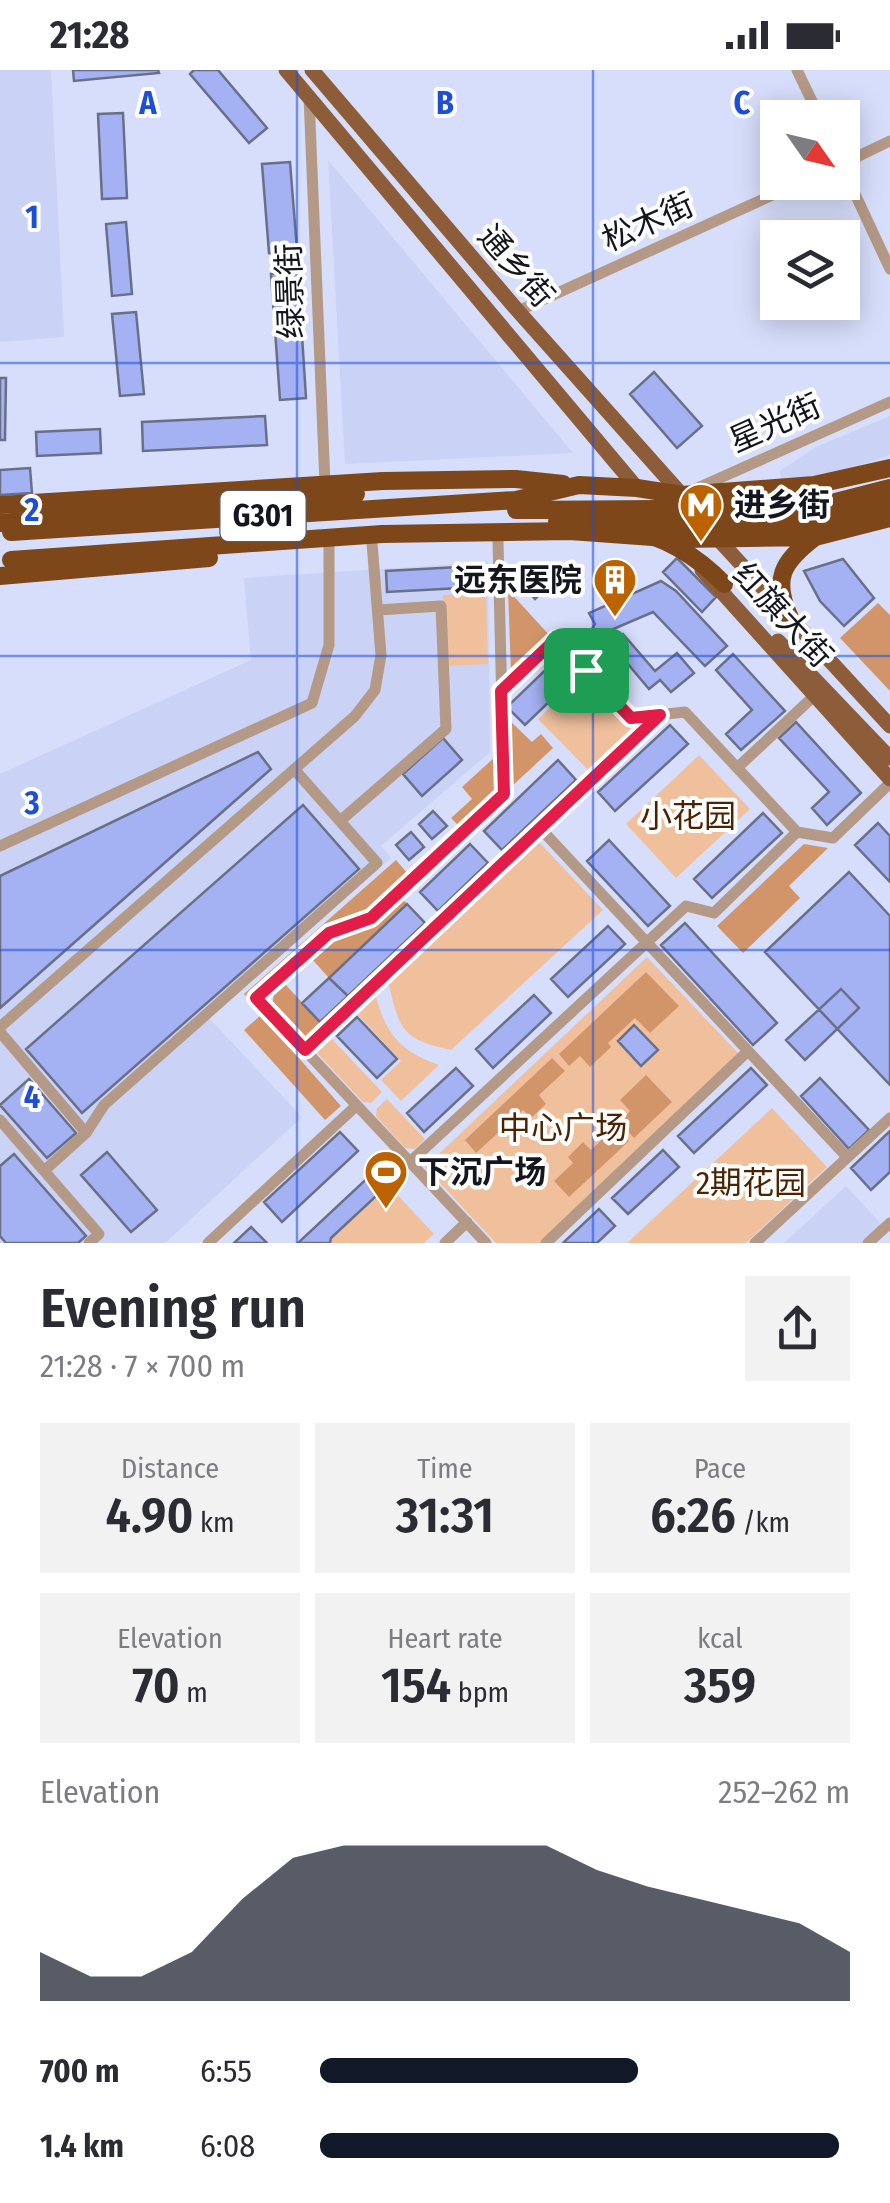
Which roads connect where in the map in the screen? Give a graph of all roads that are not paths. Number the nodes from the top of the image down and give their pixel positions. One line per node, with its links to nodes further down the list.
1 (286, 70): 4 (main road, 通乡街)
2 (312, 70): 11 (main road, 通乡街)
3 (797, 70): 5 (street)
4 (308, 96): 15 (street, 绿景街); 17 (main road, 通乡街)
5 (811, 100)
6 (890, 140): 7 (street)
7 (860, 156)
8 (762, 200): 11 (street, 松木街)
9 (858, 200): 10 (street)
10 (890, 269)
11 (518, 311): 19 (main road, 通乡街)
12 (890, 402): 19 (street, 星光街)
13 (890, 468): 19 (highway)
14 (495, 480): 15 (highway); 16 (highway); 27 (highway, bridge)
15 (326, 484): 20 (highway)
16 (579, 485): 17 (highway, G301); 26 (highway, G301)
17 (637, 488): 19 (highway, G301); 29 (highway, 红旗大街)
18 (890, 488): 23 (highway, bridge)
19 (682, 495): 31 (highway, 红旗大街)
20 (71, 499): 21 (highway); 26 (highway)
21 (3, 504)
22 (890, 505): 25 (highway, bridge)
23 (516, 515): 25 (highway, bridge); 27 (highway); 35 (highway)
24 (890, 518): 28 (highway)
25 (578, 527): 29 (highway, G301); 30 (highway); 34 (highway, G301); 36 (highway, bridge)
26 (72, 528): 27 (highway, G301)
27 (4, 533)
28 (815, 537): 31 (highway); 38 (highway)
29 (680, 539): 31 (highway, G301); 40 (main road, 红旗大街)
30 (498, 540): 32 (highway); 39 (street)
31 (718, 540): 38 (main road, 红旗大街)
32 (372, 543): 33 (highway); 37 (street)
33 (329, 545): 34 (highway); 50 (street)
34 (74, 564): 35 (highway, G301)
35 (6, 567)
36 (724, 584): 43 (main road)
37 (378, 610): 45 (street); 47 (street)
38 (790, 618): 42 (main road, 红旗大街)
39 (501, 691): 41 (street); 53 (street)
40 (815, 694): 44 (street); 46 (main road, 红旗大街)
41 (660, 715): 44 (street); 48 (street)
42 (890, 726)
43 (890, 758)
44 (737, 768): 49 (street)
45 (294, 770): 47 (street); 52 (street)
46 (890, 781): 49 (street)
47 (340, 821): 58 (street)
48 (540, 828): 51 (street); 53 (street)
49 (796, 832): 51 (street)
50 (0, 846)
51 (646, 941): 54 (street); 60 (street)
52 (0, 1030): 58 (street)
53 (305, 1050): 55 (street)
54 (748, 1052): 59 (street); 68 (street)
55 (356, 1106): 60 (street); 65 (street)
56 (890, 1118): 59 (street)
57 (0, 1120): 61 (street)
58 (86, 1133): 61 (street)
59 (847, 1158): 69 (street)
60 (411, 1161): 62 (street)
61 (45, 1170): 64 (street)
62 (467, 1222): 66 (street); 67 (street)
63 (890, 1222): 70 (street)
64 (90, 1243)
65 (208, 1243)
66 (445, 1243)
67 (486, 1243)
68 (546, 1243)
69 (755, 1243)
70 (868, 1243)

